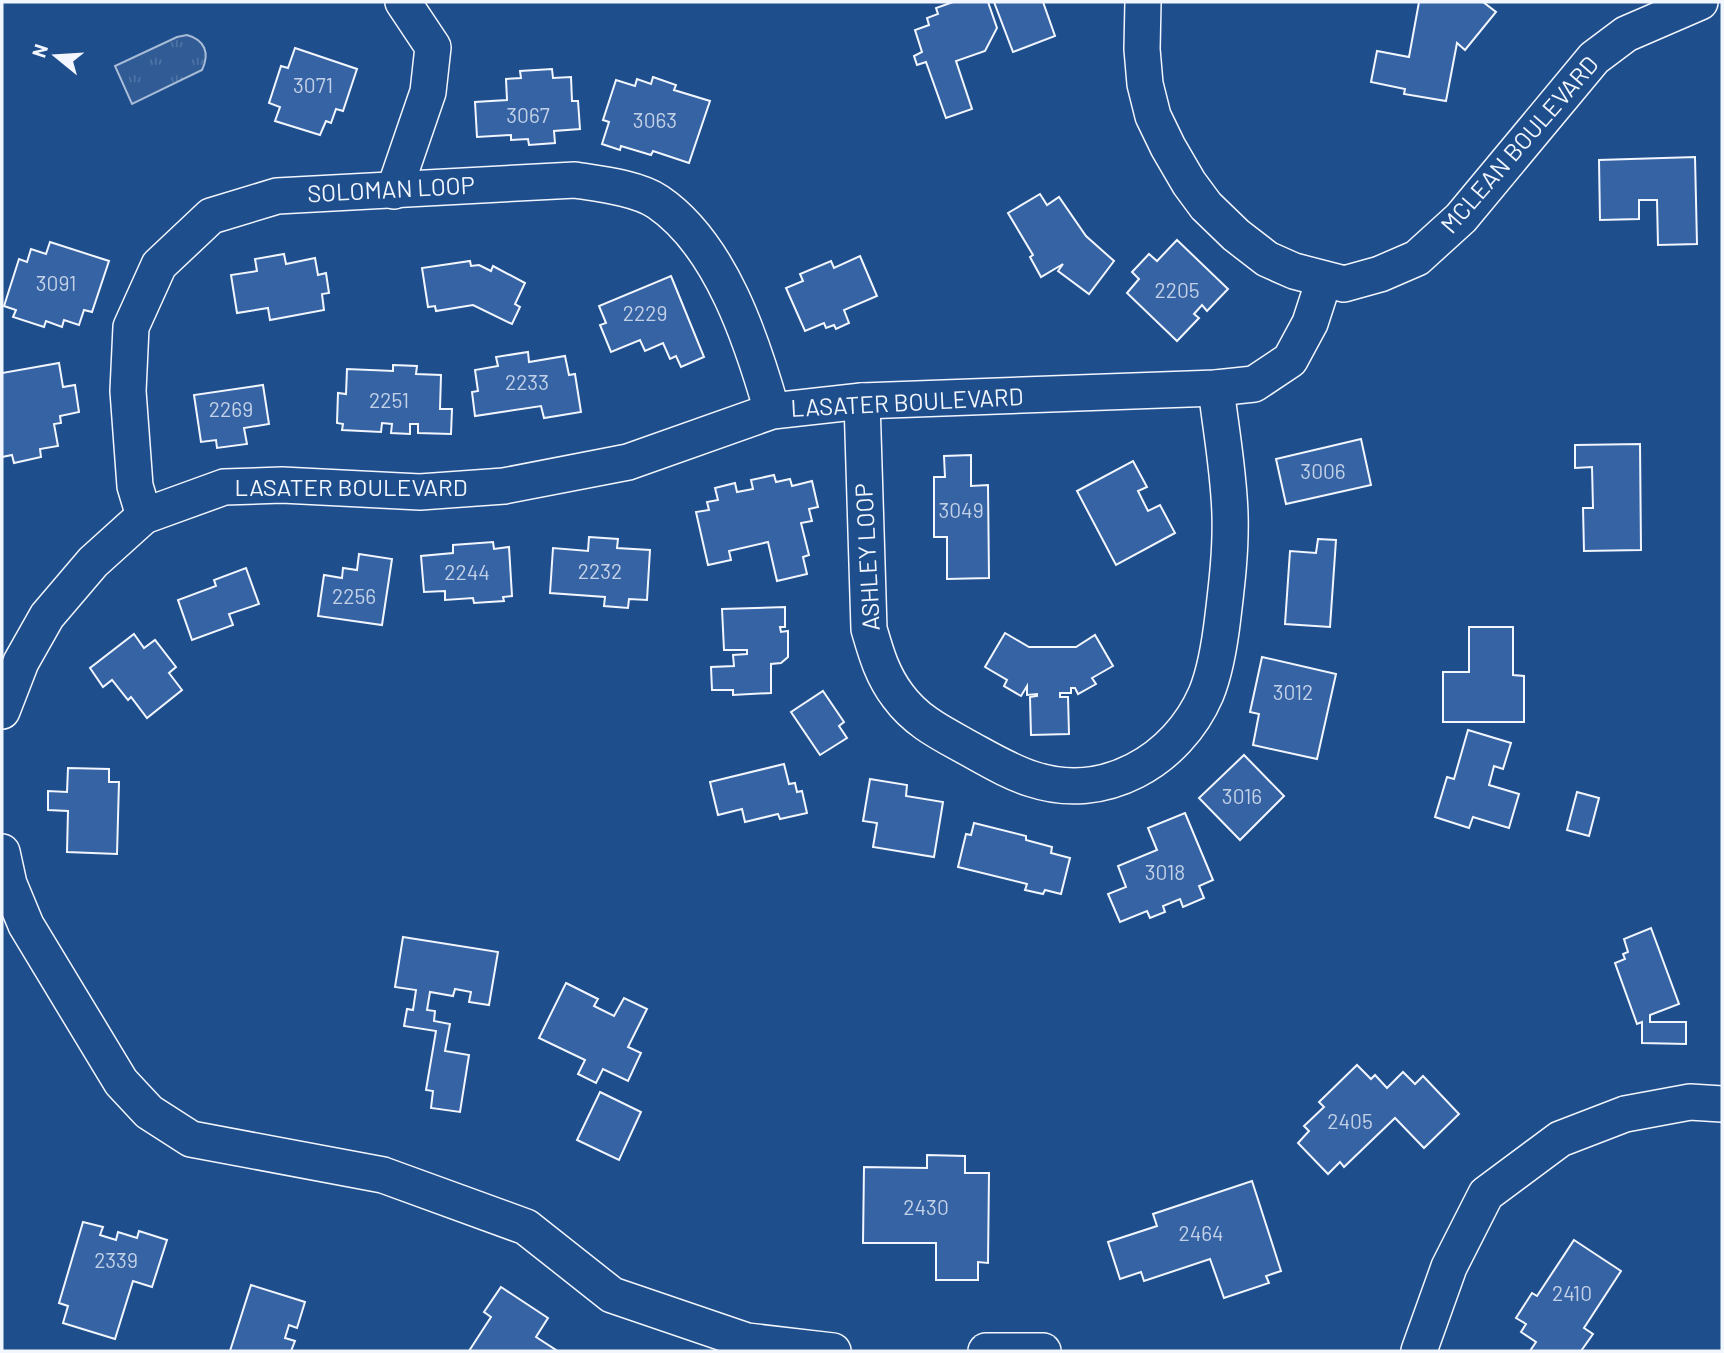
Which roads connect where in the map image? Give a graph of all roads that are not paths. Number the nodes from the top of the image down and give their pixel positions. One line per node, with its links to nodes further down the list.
1 (403, 2): 5 (street)
2 (1143, 2): 6 (street, MCLEAN BOULEVARD)
3 (1701, 2): 4 (street, MCLEAN BOULEVARD); 6 (street, MCLEAN BOULEVARD)
4 (1722, 24)
5 (394, 191): 9 (street, SOLOMAN LOOP); 10 (street, SOLOMAN LOOP)
6 (1324, 279): 7 (street, LASATER BOULEVARD)
7 (1216, 388): 8 (street, LASATER BOULEVARD); 8 (street, ASHLEY LOOP)
8 (862, 401): 9 (street, LASATER BOULEVARD)
9 (772, 411): 10 (street, LASATER BOULEVARD)
10 (144, 516): 11 (street, LASATER BOULEVARD)
11 (2, 711)
12 (2, 852): 14 (street)
13 (1722, 1104): 18 (street)
14 (713, 1341): 15 (street)
15 (833, 1351)
16 (986, 1351): 17 (street)
17 (1043, 1351)
18 (1419, 1351)

